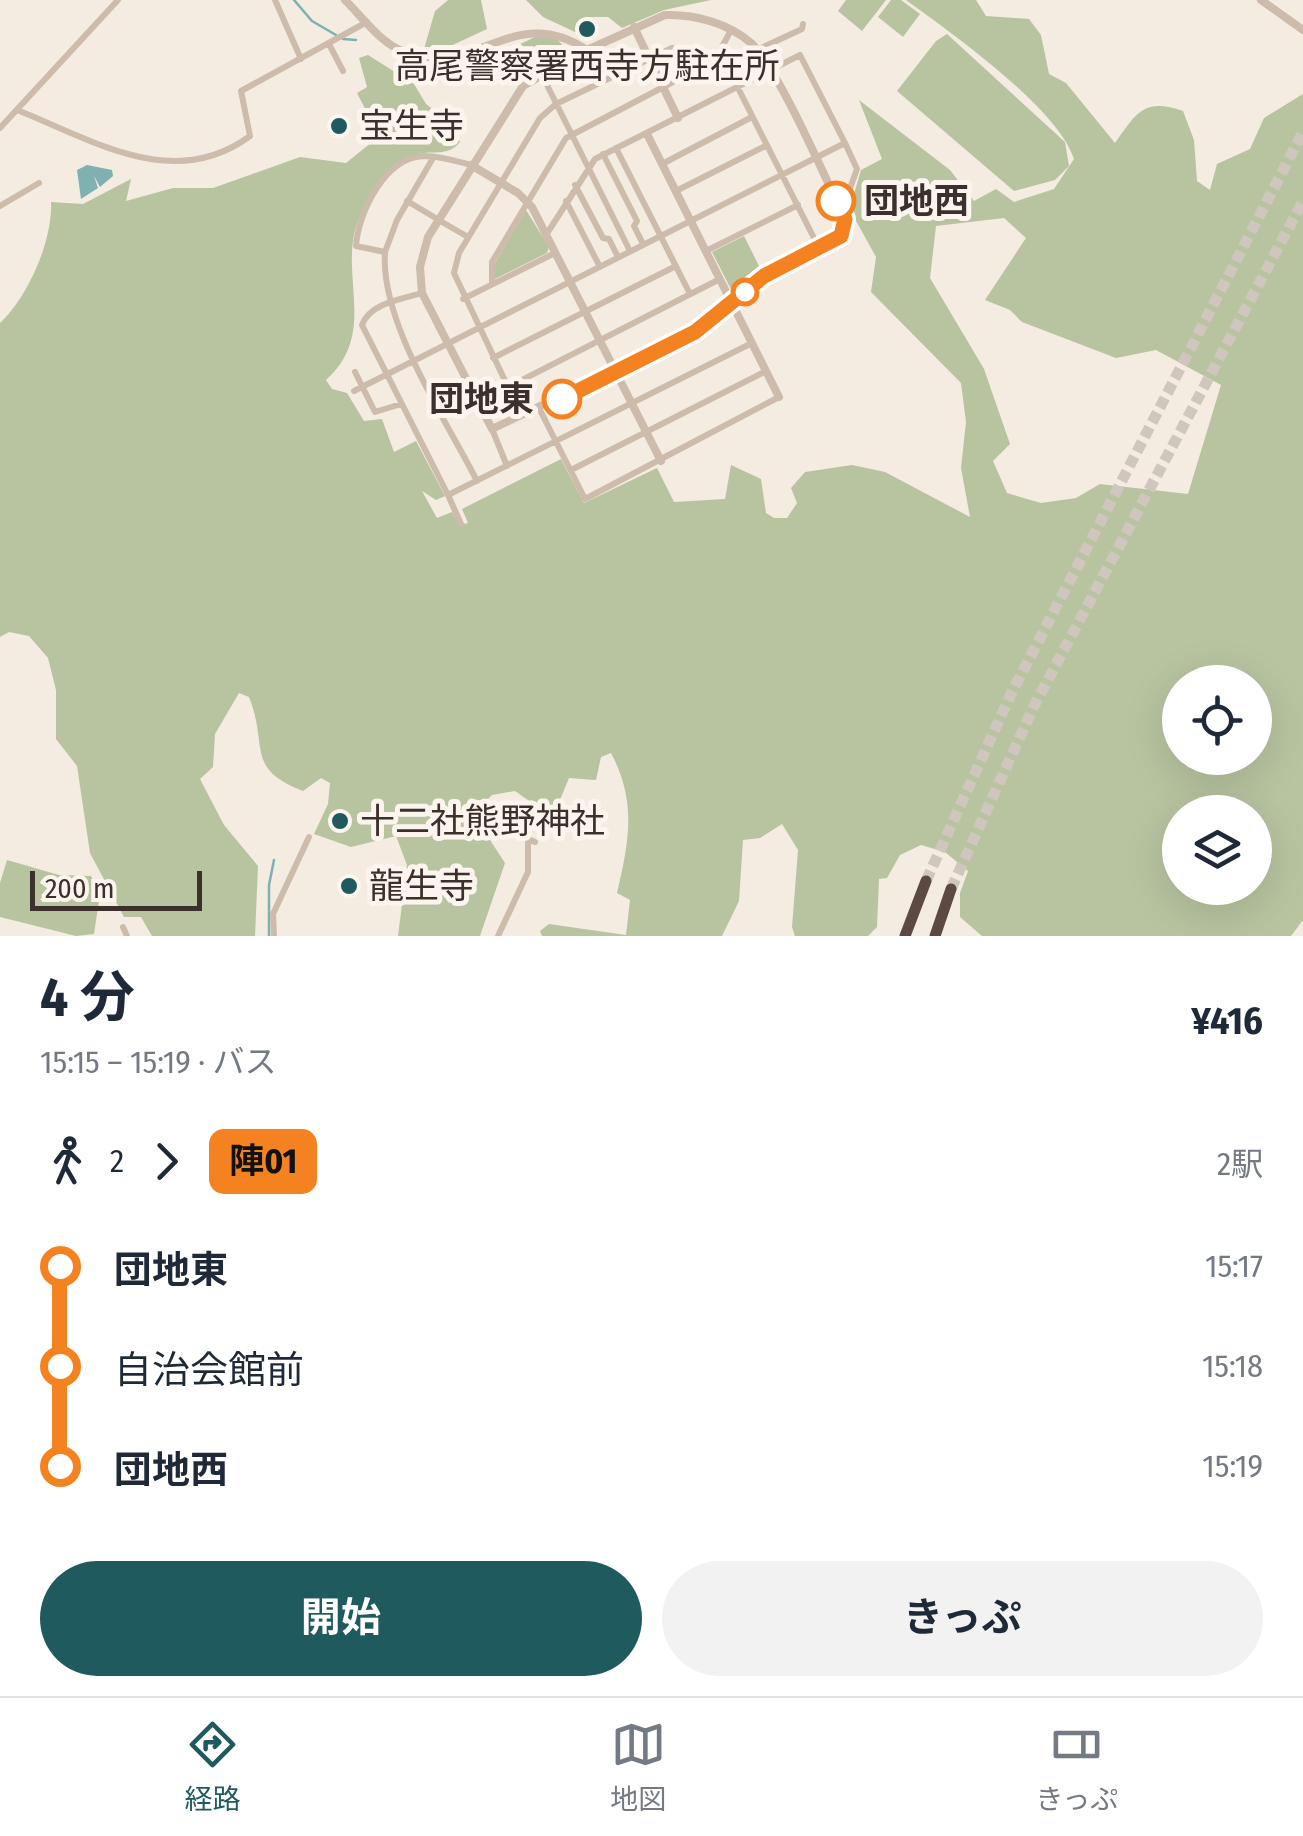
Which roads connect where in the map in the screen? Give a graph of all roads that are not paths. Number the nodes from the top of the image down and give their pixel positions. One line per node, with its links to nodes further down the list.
1 (118, 0): 24 (street)
2 (275, 0): 16 (street)
3 (345, 0): 5 (street)
4 (1261, 0): 11 (street)
5 (367, 22): 7 (street); 12 (street)
6 (529, 22): 13 (street)
7 (515, 24)
8 (803, 24): 14 (street)
9 (634, 26): 10 (street); 13 (street); 15 (street)
10 (731, 30): 14 (street); 17 (street)
11 (1303, 30)
12 (329, 44): 16 (street); 19 (street)
13 (586, 50): 20 (street)
14 (757, 50): 18 (street)
15 (649, 58): 17 (street); 21 (street); 23 (street)
16 (302, 59): 24 (street)
17 (715, 60): 21 (street); 22 (street)
18 (770, 70): 22 (street); 30 (street); 35 (street)
19 (343, 71)
20 (541, 74): 23 (street); 37 (street)
21 (663, 87): 26 (street); 28 (street)
22 (738, 87): 25 (street); 26 (street)
23 (556, 104): 28 (street); 41 (street)
24 (17, 110): 27 (street)
25 (752, 116): 31 (street); 36 (street)
26 (678, 118): 29 (street)
27 (0, 128)
28 (571, 134): 38 (street); 46 (street)
29 (647, 134): 32 (street); 36 (street)
30 (844, 143): 35 (street); 44 (street)
31 (767, 145): 39 (street); 43 (street)
32 (616, 148): 33 (street); 54 (street)
33 (603, 154): 38 (street); 56 (street)
34 (433, 158): 37 (street); 45 (street); 60 (street)
35 (814, 159): 39 (street); 44 (street)
36 (662, 164): 43 (street)
37 (471, 165): 41 (street); 68 (street)
38 (588, 166): 42 (street); 58 (street)
39 (782, 175): 49 (street); 51 (street)
40 (39, 182): 48 (street)
41 (500, 183): 46 (street); 55 (street)
42 (576, 185): 47 (street); 62 (street)
43 (676, 191): 51 (street)
44 (834, 198): 57 (street)
45 (408, 201): 50 (street); 60 (street)
46 (527, 201): 53 (street); 67 (street)
47 (566, 201): 53 (street); 64 (street)
48 (0, 206)
49 (798, 206): 57 (street); 59 (street)
50 (434, 217)
51 (691, 221): 54 (street); 59 (street)
52 (442, 222): 55 (street)
53 (546, 235): 61 (street)
54 (660, 236): 56 (street); 63 (street)
55 (468, 237): 70 (street)
56 (643, 244): 58 (street)
57 (818, 247): 72 (street)
58 (630, 251): 62 (street)
59 (706, 251): 65 (street)
60 (385, 252): 71 (street)
61 (555, 253): 66 (street); 67 (street)
62 (618, 257): 64 (street)
63 (676, 266): 69 (street); 73 (street)
64 (600, 267): 66 (street)
65 (720, 280): 69 (street); 72 (street)
66 (570, 282): 73 (street); 74 (street)
67 (492, 284): 70 (street)
68 (422, 293): 71 (street); 77 (street)
69 (690, 294): 75 (street)
70 (463, 298): 74 (street)
71 (388, 302): 79 (street); 83 (street)
72 (732, 302): 76 (street); 82 (street)
73 (585, 311): 75 (street); 78 (street)
74 (478, 328): 77 (street); 78 (street)
75 (600, 340): 78 (street); 82 (street)
76 (752, 343): 80 (street); 86 (street)
77 (447, 344): 79 (street); 89 (street)
78 (493, 358)
79 (416, 359): 83 (street); 95 (street)
80 (766, 371): 85 (street); 90 (street)
81 (355, 372): 84 (street)
82 (616, 372): 86 (street); 88 (street)
83 (386, 374): 84 (street); 87 (street)
84 (358, 389): 87 (street)
85 (780, 397): 92 (street)
86 (632, 403): 90 (street); 91 (street)
87 (402, 404): 96 (street)
88 (540, 410): 89 (street); 91 (street)
89 (492, 429): 93 (street)
90 (646, 432): 92 (street); 94 (street)
91 (555, 441): 93 (street); 94 (street)
92 (661, 461): 94 (street)
93 (506, 466): 95 (street)
94 (571, 470)
95 (476, 481): 96 (street)
96 (448, 495): 97 (street)
97 (461, 524)
98 (309, 837): 104 (street)
99 (535, 842): 105 (street)
100 (926, 880): 106 (highway)
101 (951, 889): 107 (highway)
102 (124, 926): 103 (street)
103 (127, 936)
104 (274, 936)
105 (498, 936)
106 (905, 936)
107 (935, 936)

